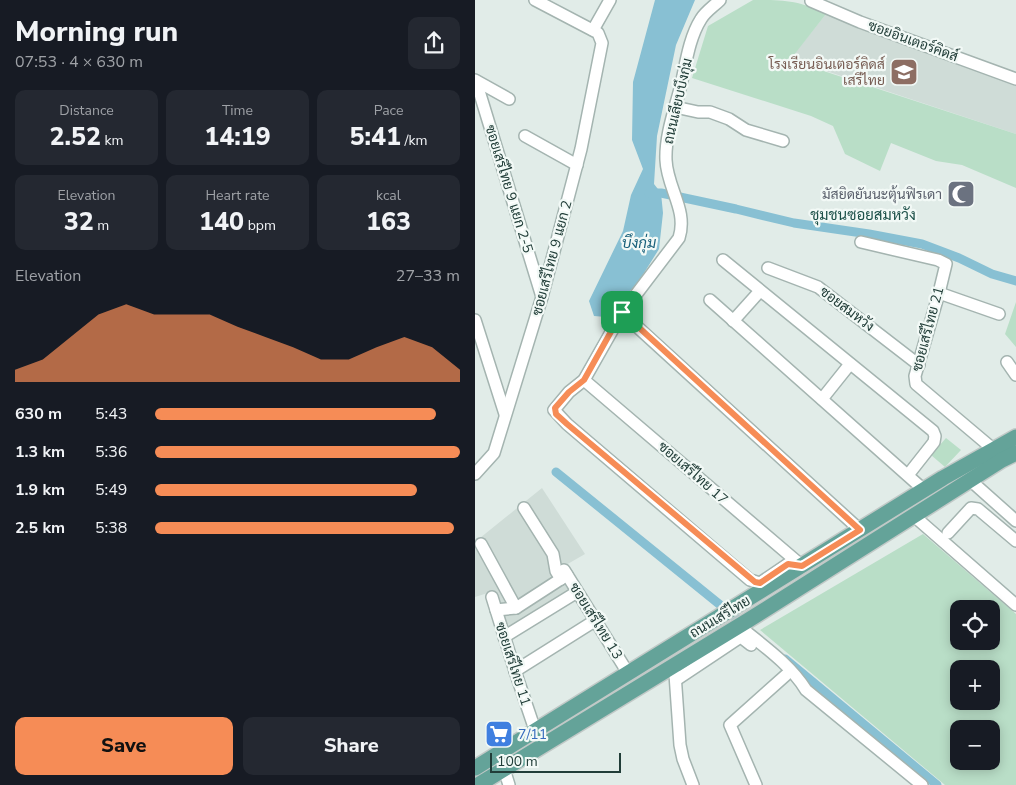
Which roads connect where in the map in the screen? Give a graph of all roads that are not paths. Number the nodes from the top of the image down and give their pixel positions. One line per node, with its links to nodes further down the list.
1 (535, 0): 5 (street)
2 (610, 0): 5 (street)
3 (720, 0): 9 (street, ถนนเลียบบึงกุ่ม)
4 (811, 1): 6 (street, ซอยอินเตอร์คิดส์)
5 (595, 32): 12 (street, ซอยเสรีไทย 9 แยก 2)
6 (1016, 79)
7 (476, 80): 8 (street); 18 (street, ซอยเสรีไทย 9 แยก 2-5)
8 (509, 99)
9 (675, 107): 11 (street); 20 (street, ถนนเลียบบึงกุ่ม)
10 (525, 136): 12 (street)
11 (783, 141)
12 (577, 165): 18 (street, ซอยเสรีไทย 9 แยก 2)
13 (861, 242): 17 (street, ซอยเสรีไทย 21)
14 (723, 260): 16 (street)
15 (769, 268): 26 (street, ซอยสมหวัง)
16 (760, 291): 23 (street); 25 (street)
17 (939, 293): 21 (street); 26 (street, ซอยเสรีไทย 21)
18 (542, 297): 30 (street, ซอยเสรีไทย 9 แยก 2)
19 (710, 300): 23 (street)
20 (622, 312): 28 (street, ถนนเลียบบึงกุ่ม); 41 (street)
21 (999, 314)
22 (475, 320): 30 (street)
23 (733, 321): 29 (street)
24 (1007, 362): 27 (street)
25 (851, 364): 29 (street); 35 (street)
26 (919, 365): 32 (street, ซอยเสรีไทย 21)
27 (1016, 375)
28 (584, 380): 45 (street, ซอยเสรีไทย 17); 45 (street, ถนนเลียบบึงกุ่ม)
29 (822, 399): 35 (street)
30 (505, 414): 34 (street, ซอยเสรีไทย 9 แยก 2)
31 (1016, 437): 32 (main road, ถนนเสรีไทย)
32 (993, 449): 37 (main road, ถนนเสรีไทย)
33 (1016, 453): 36 (main road, ถนนเสรีไทย)
34 (475, 474)
35 (908, 475): 37 (street)
36 (970, 480): 39 (main road, ถนนเสรีไทย); 40 (street)
37 (924, 490): 41 (main road, ถนนเสรีไทย)
38 (524, 508): 46 (street, ซอยเสรีไทย 13)
39 (914, 516): 49 (street); 53 (main road, ถนนเสรีไทย)
40 (1016, 521)
41 (860, 530): 45 (main road, ถนนเสรีไทย)
42 (949, 533): 43 (street)
43 (1016, 542)
44 (481, 544): 50 (street)
45 (802, 566): 58 (main road, ถนนเสรีไทย)
46 (564, 574): 47 (street, ซอยเสรีไทย 13); 50 (street)
47 (577, 592): 52 (street, ซอยเสรีไทย 13); 54 (street)
48 (492, 597): 51 (street, ซอยเสรีไทย 11)
49 (1016, 605)
50 (516, 608): 51 (street)
51 (496, 610): 54 (street, ซอยเสรีไทย 11)
52 (596, 620): 57 (street); 58 (street, ซอยเสรีไทย 13)
53 (739, 626): 55 (main road, ถนนเสรีไทย); 56 (street)
54 (504, 637): 57 (street, ซอยเสรีไทย 11)
55 (674, 664): 59 (street); 62 (main road, ถนนเสรีไทย)
56 (785, 670): 59 (street); 66 (street); 67 (street)
57 (515, 671): 60 (street, ซอยเสรีไทย 11)
58 (628, 673): 60 (main road, ถนนเสรีไทย)
59 (676, 680): 65 (street)
60 (535, 730): 61 (main road, ถนนเสรีไทย)
61 (475, 768)
62 (504, 769): 63 (main road, ถนนเสรีไทย); 64 (street)
63 (478, 785)
64 (509, 785)
65 (692, 785)
66 (755, 785)
67 (923, 785)

